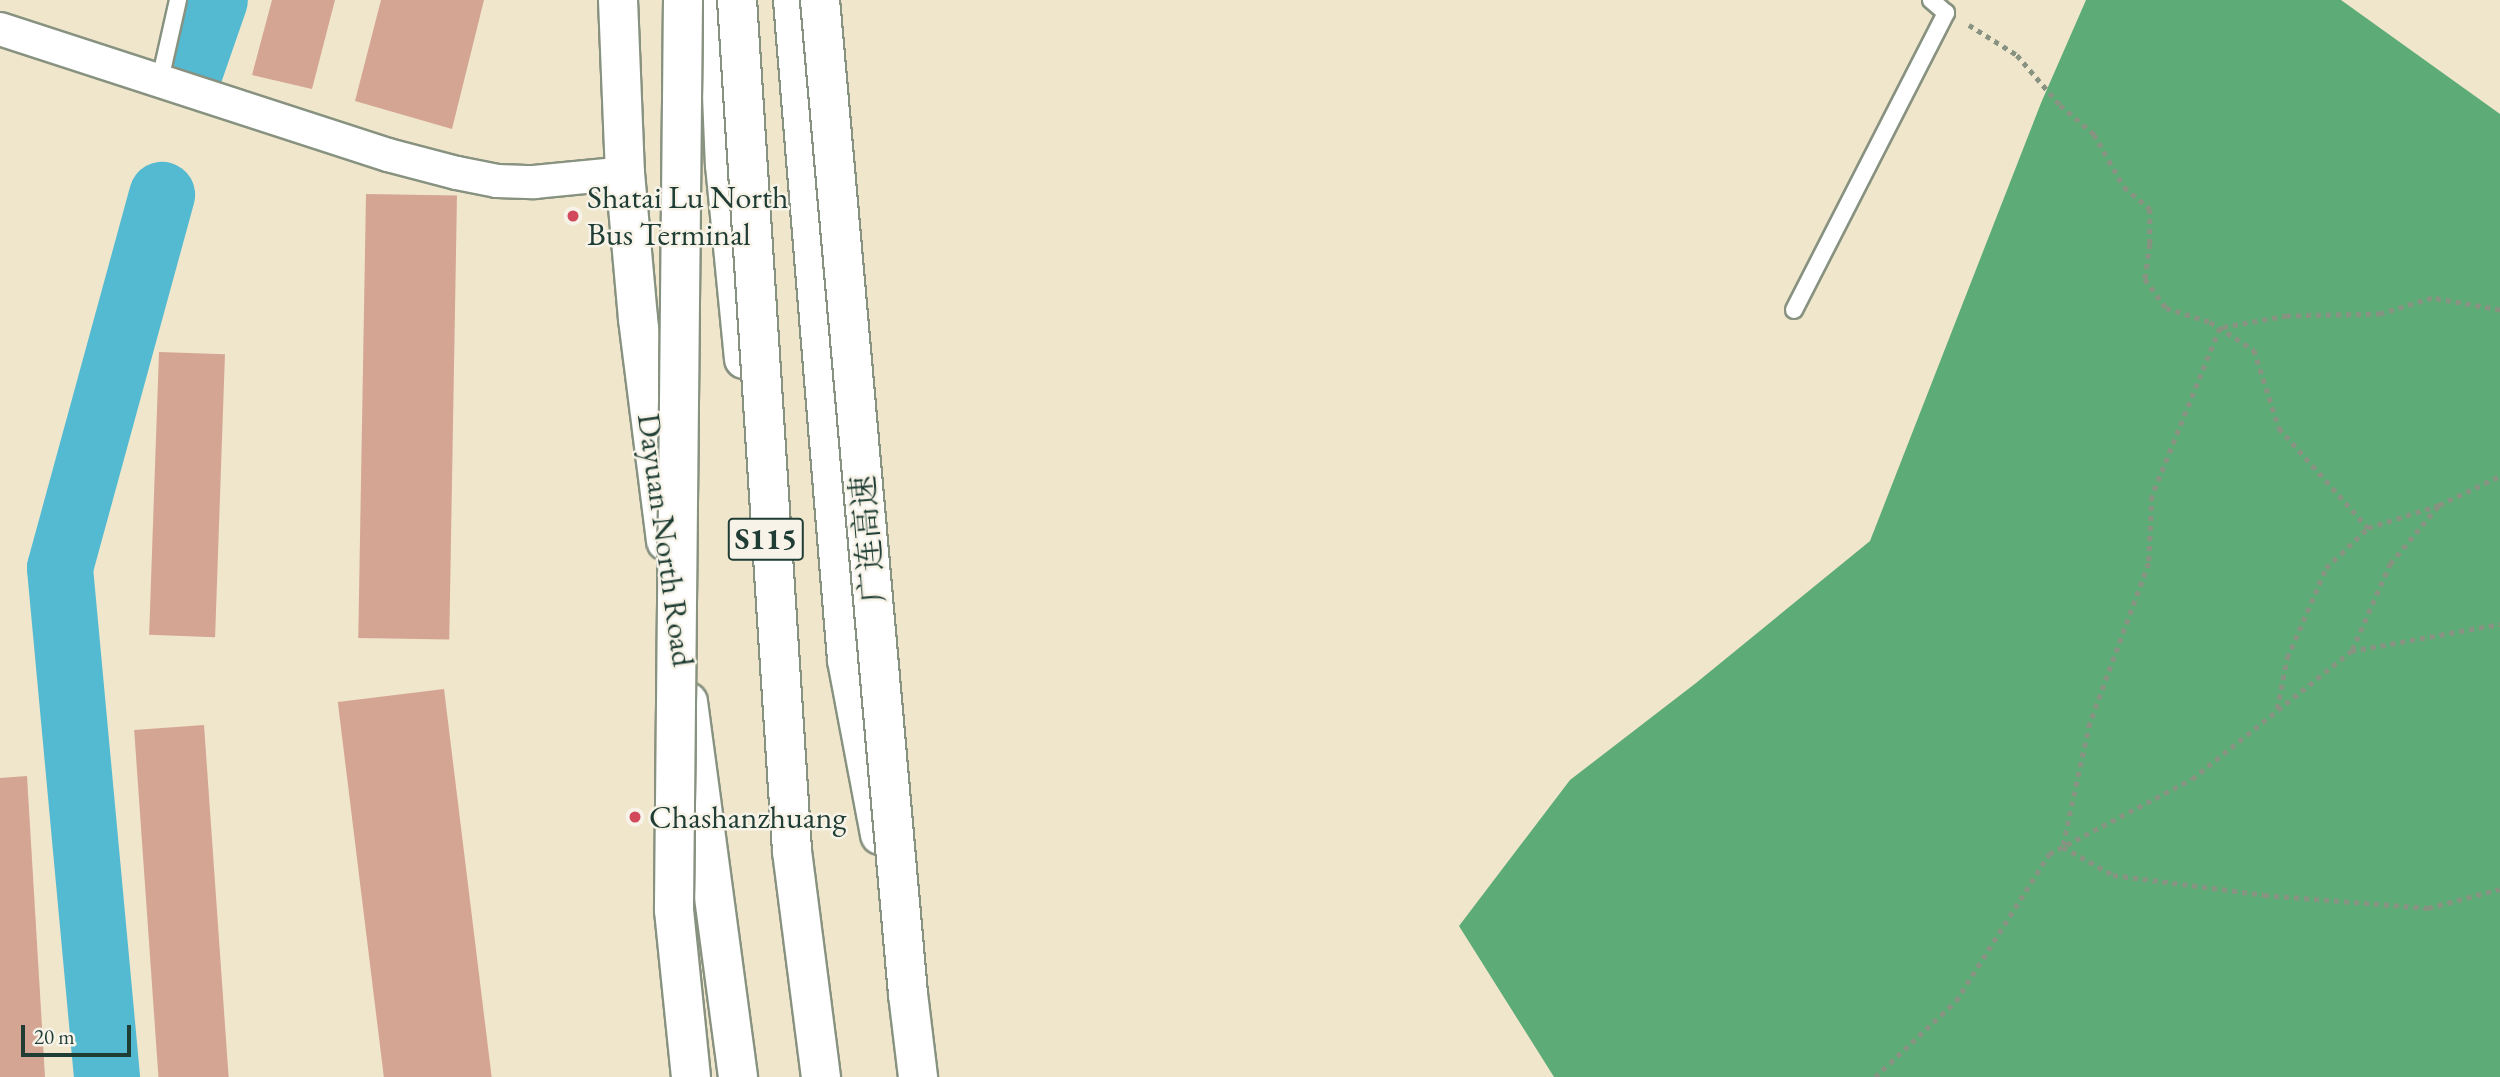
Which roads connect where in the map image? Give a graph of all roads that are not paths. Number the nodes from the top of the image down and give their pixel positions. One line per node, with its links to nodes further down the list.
1 (178, 0): 10 (lane)
2 (618, 0): 11 (main road, Dayuan North Road)
3 (683, 0): 13 (main road, bridge)
4 (718, 0): 16 (main road, S115)
5 (737, 0): 15 (main road, bridge)
6 (793, 0): 18 (main road, bridge)
7 (820, 0): 17 (main road, 广连高速, bridge)
8 (1931, 0): 12 (lane)
9 (0, 29): 10 (street)
10 (160, 80): 11 (street)
11 (625, 173): 14 (main road, Dayuan North Road)
12 (1794, 310)
13 (691, 1077)
14 (738, 1077)
15 (821, 1077)
16 (830, 1077)
17 (918, 1077)
18 (929, 1077)

